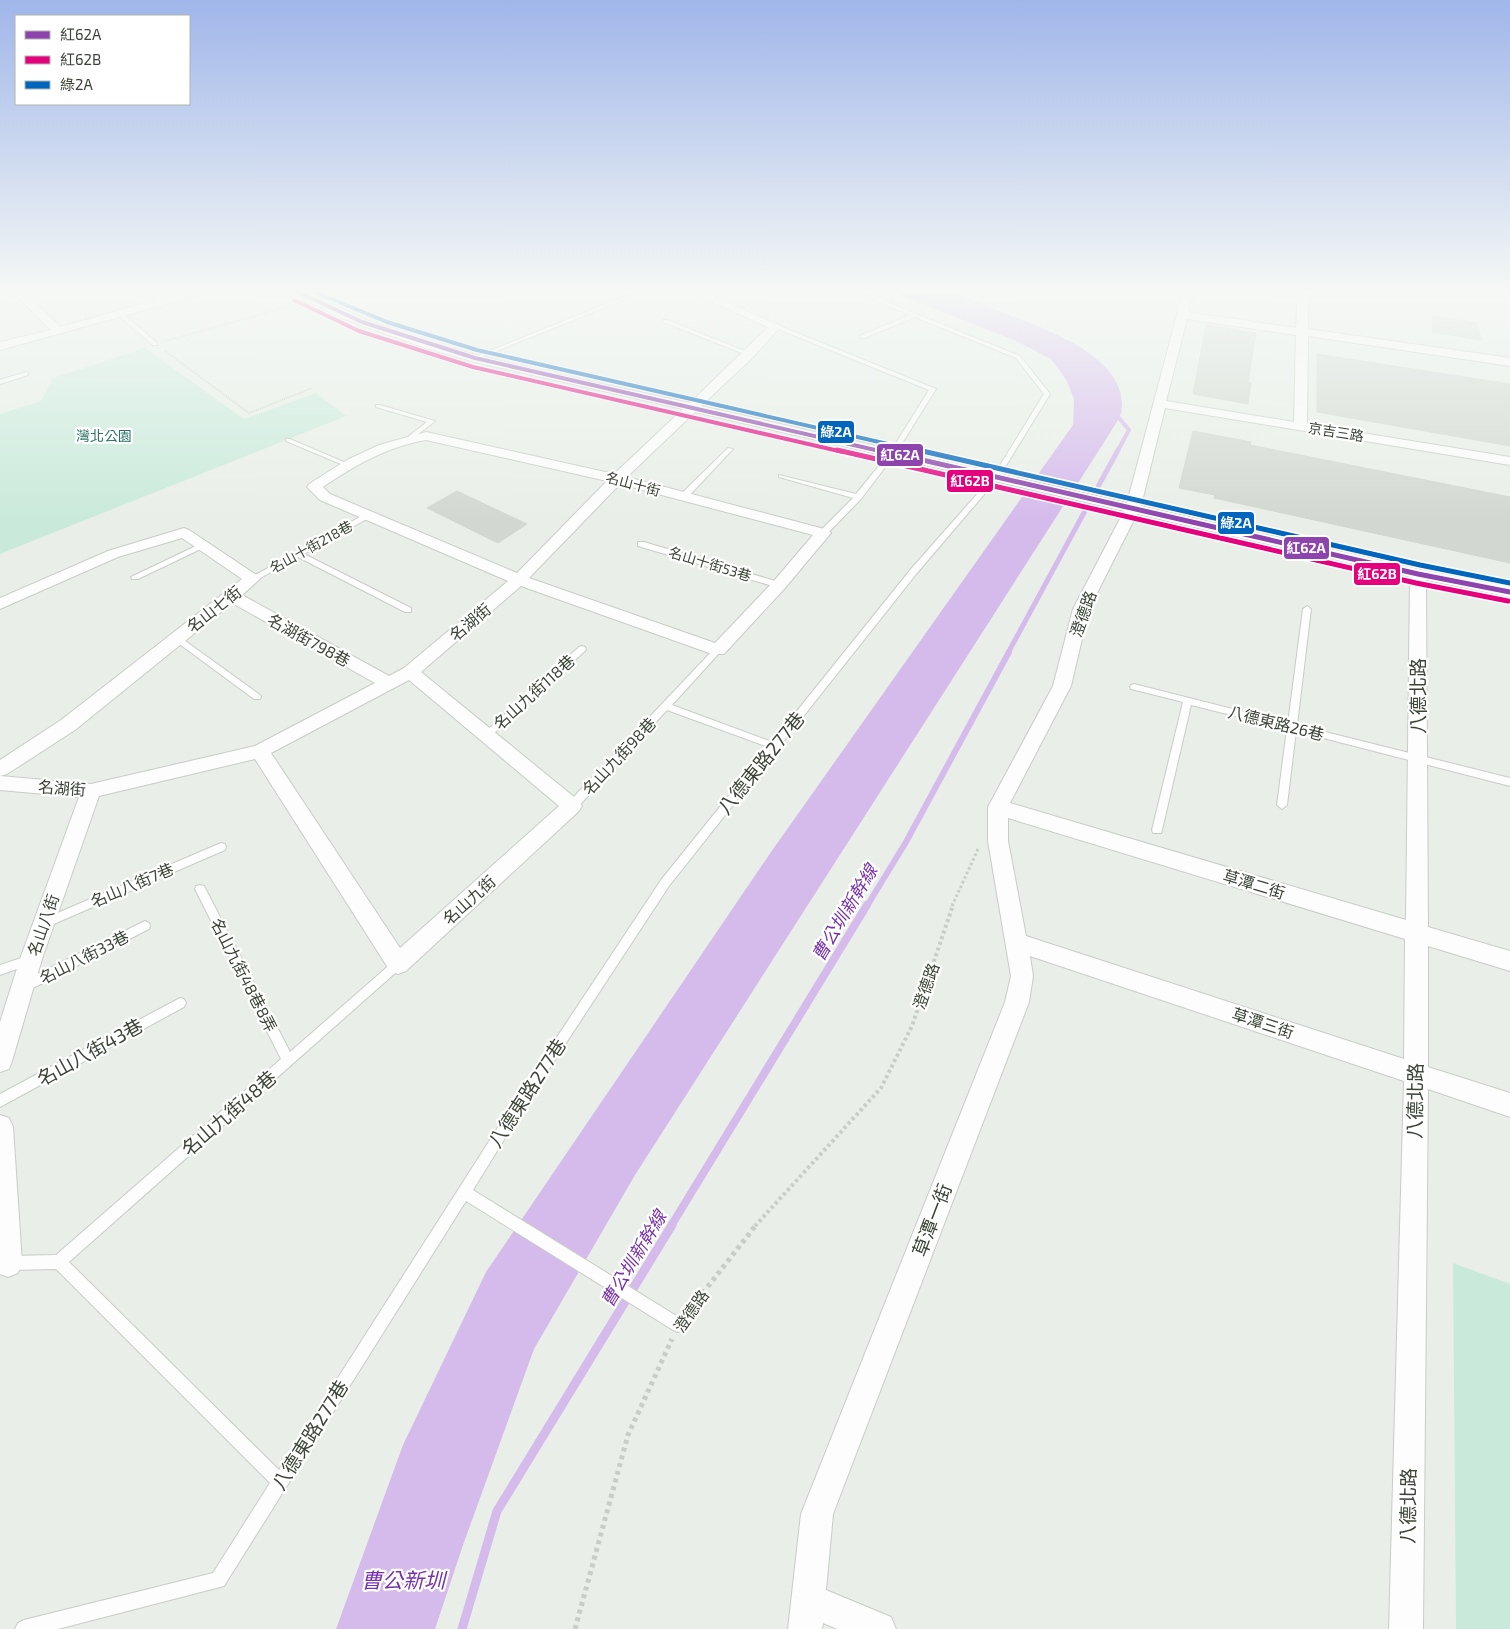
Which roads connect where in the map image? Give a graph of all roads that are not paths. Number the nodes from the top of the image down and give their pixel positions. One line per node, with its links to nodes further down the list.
1 (518, 368): 11 (street)
2 (734, 368): 11 (street, 名湖街)
3 (881, 368): 16 (lane)
4 (1027, 368): 20 (lane, 八德東路277巷)
5 (1170, 368): 9 (street, 澄德路)
6 (1301, 368): 12 (street)
7 (26, 374): 8 (lane)
8 (0, 382)
9 (1161, 404): 12 (street, 京吉三路); 24 (street, 澄德路)
10 (378, 406): 13 (lane)
11 (692, 408): 16 (street); 21 (street, 名湖街)
12 (1300, 426): 17 (street, 京吉三路)
13 (411, 437): 18 (street, 名山十街); 21 (street, 名山十街)
14 (288, 440): 18 (lane)
15 (730, 450): 22 (lane)
16 (894, 452): 20 (street); 23 (lane)
17 (1510, 461)
18 (350, 466): 25 (street, 名山十街)
19 (781, 476): 23 (lane)
20 (997, 476): 24 (street); 51 (lane, 八德東路277巷)
21 (617, 479): 22 (street, 名山十街); 33 (street, 名湖街)
22 (683, 497): 26 (street, 名山十街)
23 (858, 498): 26 (lane)
24 (1133, 507): 30 (street); 60 (street, 澄德路)
25 (370, 515): 29 (lane, 名山十街218巷); 33 (street, 名山十街)
26 (822, 533): 34 (street)
27 (641, 544): 34 (lane, 名山十街53巷)
28 (203, 546): 31 (lane); 32 (street, 名山七街); 37 (street, 名山七街)
29 (298, 554): 32 (lane, 名山十街218巷); 39 (lane)
30 (1418, 574): 35 (street); 53 (street, 八德北路)
31 (135, 577)
32 (252, 579): 36 (street, 名山七街)
33 (519, 580): 42 (street, 名山十街); 43 (street, 名湖街)
34 (779, 585): 42 (street)
35 (1510, 592)
36 (231, 596): 40 (street, 名山七街); 44 (street, 名湖街798巷)
37 (0, 604)
38 (1307, 609): 49 (lane)
39 (408, 610)
40 (177, 638): 46 (lane); 54 (street, 名山七街)
41 (582, 649): 50 (lane, 名山九街118巷)
42 (718, 650): 48 (lane, 名山九街98巷)
43 (410, 672): 44 (street, 名湖街); 50 (street)
44 (388, 684): 52 (street, 名湖街)
45 (1134, 687): 47 (lane, 八德東路26巷)
46 (257, 697)
47 (1188, 700): 49 (lane, 八德東路26巷); 61 (lane)
48 (666, 706): 51 (lane); 59 (lane, 名山九街98巷)
49 (1292, 726): 53 (lane, 八德東路26巷); 58 (lane)
50 (487, 735): 59 (street)
51 (774, 746): 80 (lane, 八德東路277巷)
52 (260, 751): 57 (street, 名湖街); 70 (street)
53 (1418, 758): 55 (lane, 八德東路26巷); 66 (street, 八德北路)
54 (0, 770)
55 (1510, 782)
56 (0, 783): 57 (street, 名湖街)
57 (91, 791): 64 (street, 名山八街)
58 (1282, 805)
59 (572, 806): 70 (street, 名山九街)
60 (998, 807): 66 (street, 草潭二街); 67 (street, 草潭一街)
61 (1156, 830)
62 (220, 847): 64 (lane, 名山八街7巷)
63 (200, 889): 75 (lane, 名山九街48巷8弄)
64 (44, 923): 68 (street, 名山八街)
65 (145, 926): 72 (lane, 名山八街33巷)
66 (1416, 932): 69 (street, 草潭二街); 76 (street, 八德北路)
67 (1016, 942): 76 (street, 草潭三街); 85 (street, 草潭一街)
68 (31, 959): 71 (lane); 72 (street, 名山八街)
69 (1510, 960)
70 (398, 964): 75 (lane, 名山九街48巷)
71 (0, 970)
72 (22, 988): 74 (street, 名山八街)
73 (180, 1003): 77 (lane, 名山八街43巷)
74 (0, 1061)
75 (288, 1061): 81 (lane, 名山九街48巷)
76 (1416, 1074): 78 (street, 草潭三街); 88 (street, 八德北路)
77 (0, 1101)
78 (1510, 1105)
79 (0, 1128): 82 (street)
80 (464, 1192): 83 (lane); 84 (lane, 八德東路277巷)
81 (59, 1262): 82 (lane); 84 (lane)
82 (8, 1263)
83 (678, 1325)
84 (280, 1482): 86 (lane, 八德東路277巷)
85 (806, 1614): 87 (street)
86 (24, 1629)
87 (879, 1629)
88 (1406, 1629)

